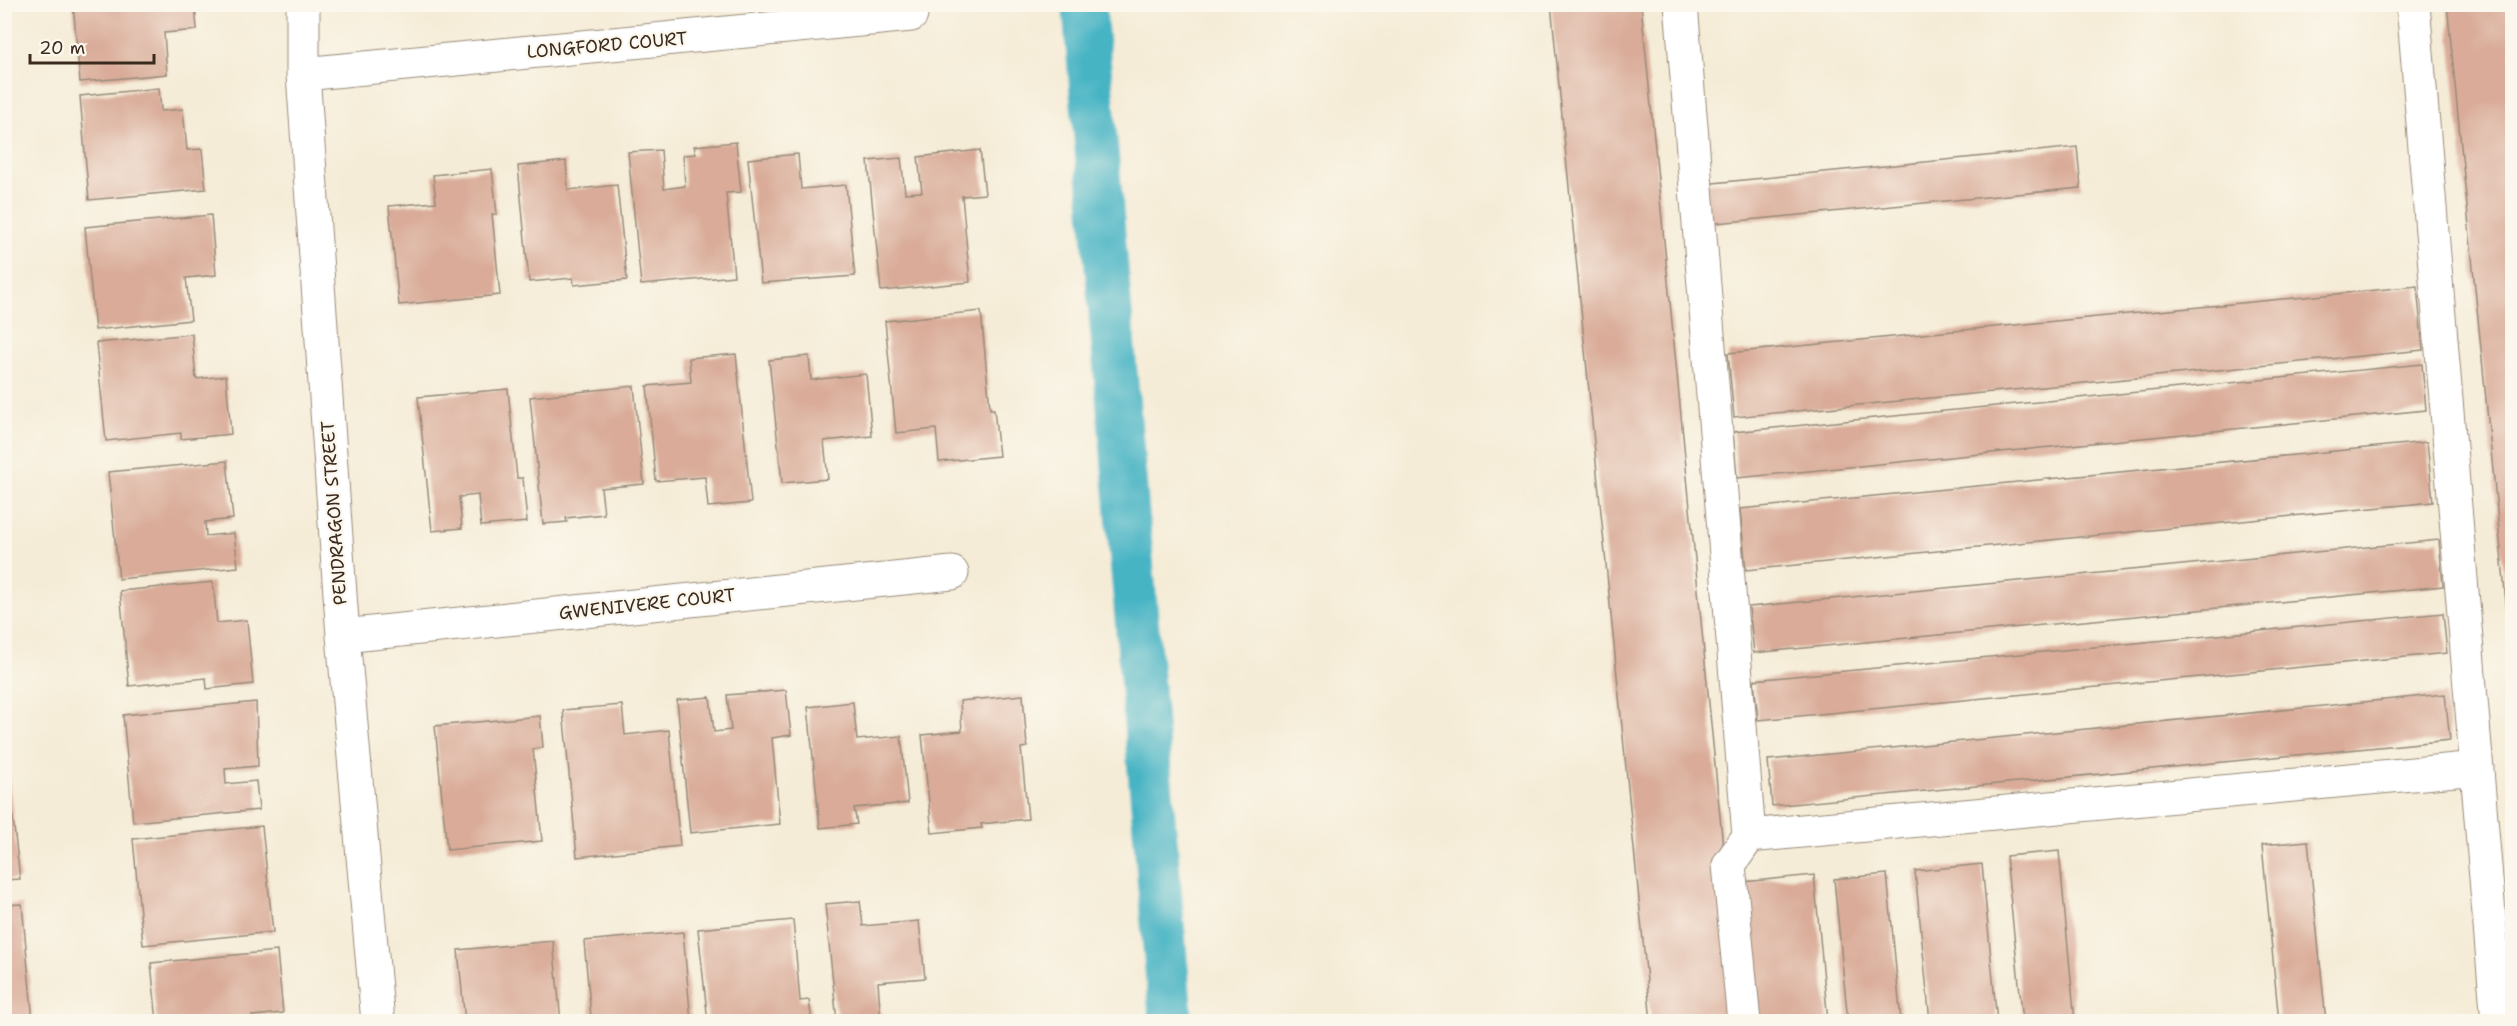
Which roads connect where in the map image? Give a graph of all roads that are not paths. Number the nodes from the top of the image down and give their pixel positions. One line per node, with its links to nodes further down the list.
1 (303, 4): 5 (street, PENDRAGON STREET)
2 (1681, 4): 9 (street)
3 (2413, 4): 8 (street)
4 (911, 15): 5 (street, LONGFORD COURT)
5 (303, 74): 7 (street, PENDRAGON STREET)
6 (952, 573): 7 (street, GWENIVERE COURT)
7 (343, 636): 10 (street, PENDRAGON STREET)
8 (2477, 768): 9 (street); 12 (street)
9 (1749, 836): 11 (street)
10 (378, 1022)
11 (1744, 1022)
12 (2498, 1022)

